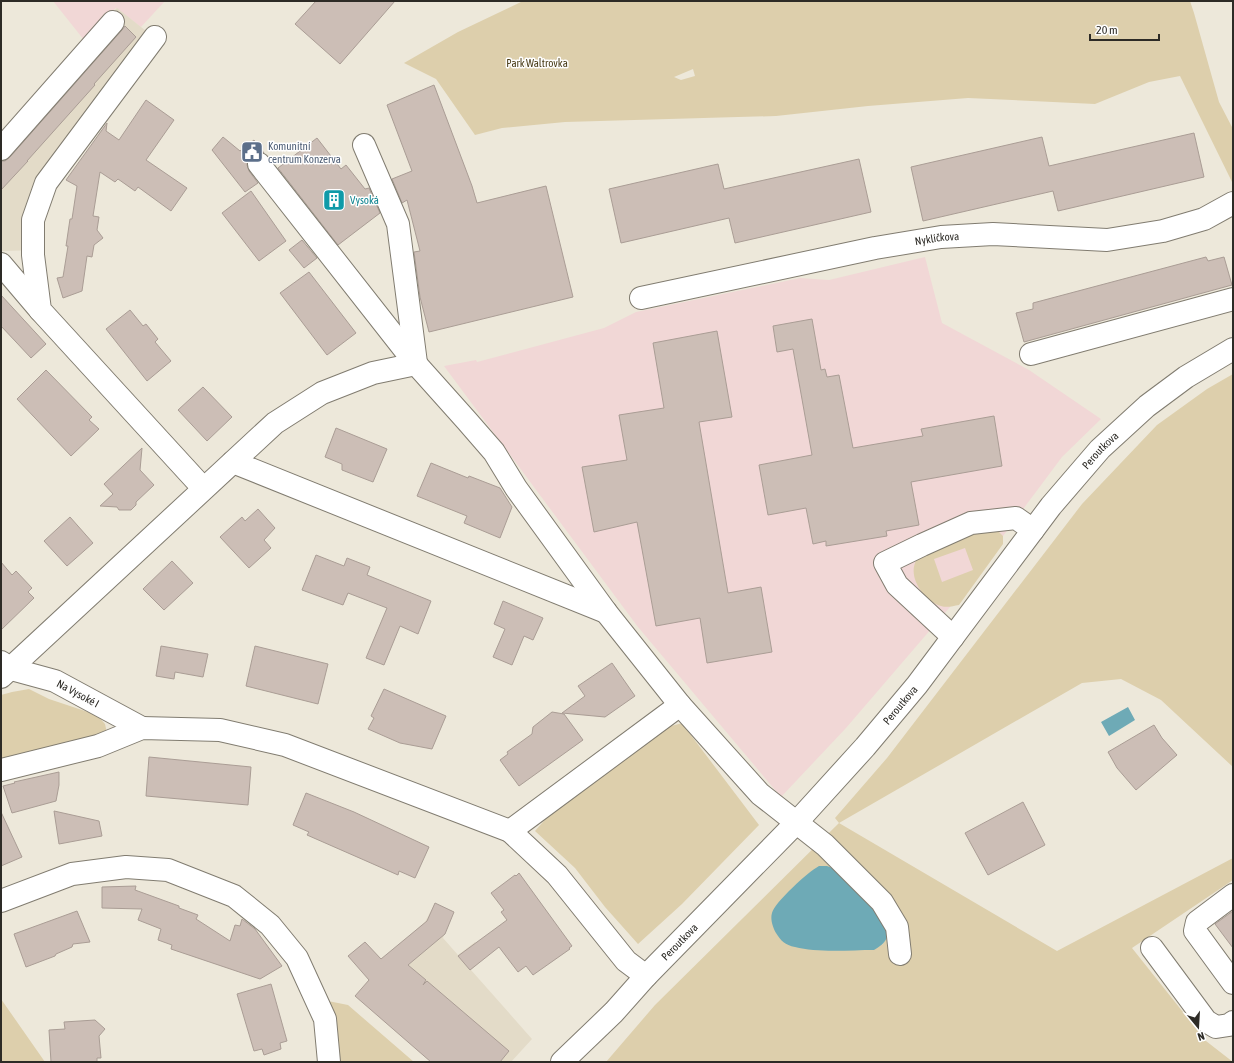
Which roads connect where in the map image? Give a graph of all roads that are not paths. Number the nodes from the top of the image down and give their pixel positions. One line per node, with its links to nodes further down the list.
1 (113, 22): 4 (street)
2 (155, 37): 10 (street)
3 (364, 145): 13 (street)
4 (1, 148)
5 (259, 164): 13 (street)
6 (1233, 203): 8 (street, Nyklíčkova)
7 (1, 264): 10 (street)
8 (641, 298)
9 (1233, 299): 12 (street)
10 (40, 310): 15 (street)
11 (1233, 349): 16 (street, Peroutkova)
12 (1031, 354)
13 (416, 364): 14 (street); 17 (street)
14 (234, 462): 15 (street); 17 (street)
15 (203, 488): 19 (street)
16 (1033, 530): 18 (street, Peroutkova); 18 (street)
17 (606, 612): 20 (street)
18 (953, 637): 23 (street, Peroutkova)
19 (4, 669): 21 (street, Na Vysoké I)
20 (680, 705): 23 (street); 24 (street)
21 (142, 728): 22 (street); 24 (street)
22 (1, 770)
23 (796, 823): 28 (street); 29 (street, Peroutkova)
24 (510, 831): 29 (street)
25 (1233, 895): 30 (street)
26 (1, 901): 32 (street)
27 (1152, 948): 31 (street)
28 (900, 954)
29 (646, 976): 33 (street, Peroutkova)
30 (1233, 983)
31 (1233, 1022)
32 (329, 1062)
33 (562, 1062)

